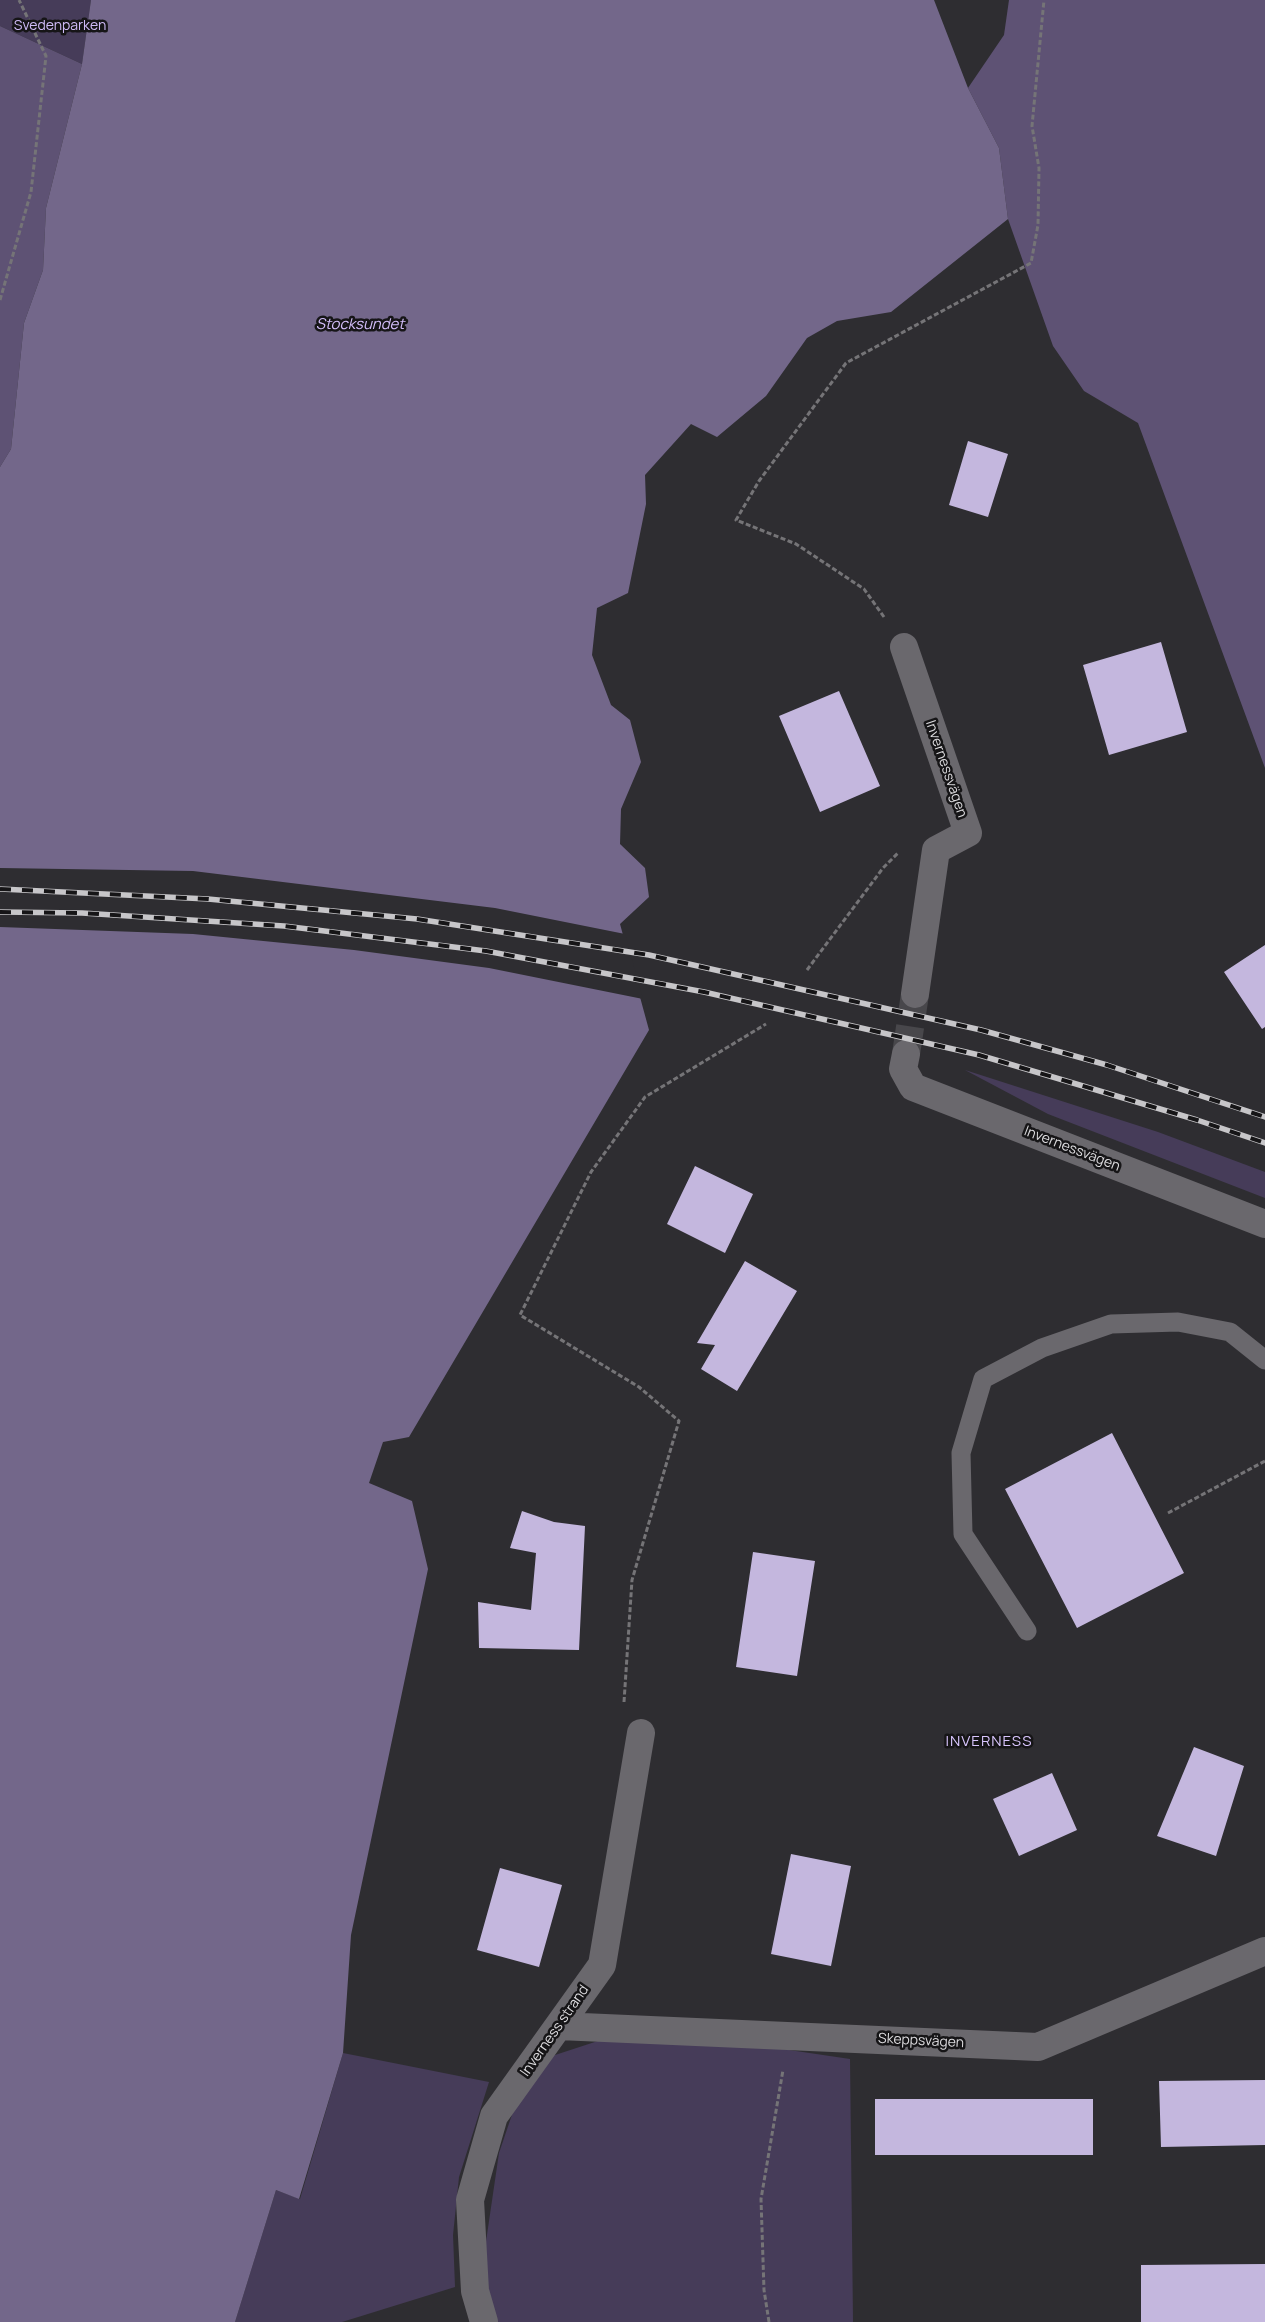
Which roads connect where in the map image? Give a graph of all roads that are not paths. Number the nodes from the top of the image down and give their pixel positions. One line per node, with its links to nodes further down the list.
1 (904, 647): 2 (street, Invernessvägen)
2 (914, 994)
3 (906, 1054): 4 (street, Invernessvägen)
4 (1265, 1224)
5 (1265, 1360): 6 (lane)
6 (1027, 1631)
7 (641, 1733): 9 (street, Inverness strand)
8 (1265, 1951): 9 (street, Skeppsvägen)
9 (559, 2026): 10 (street, Inverness strand)
10 (484, 2322)

